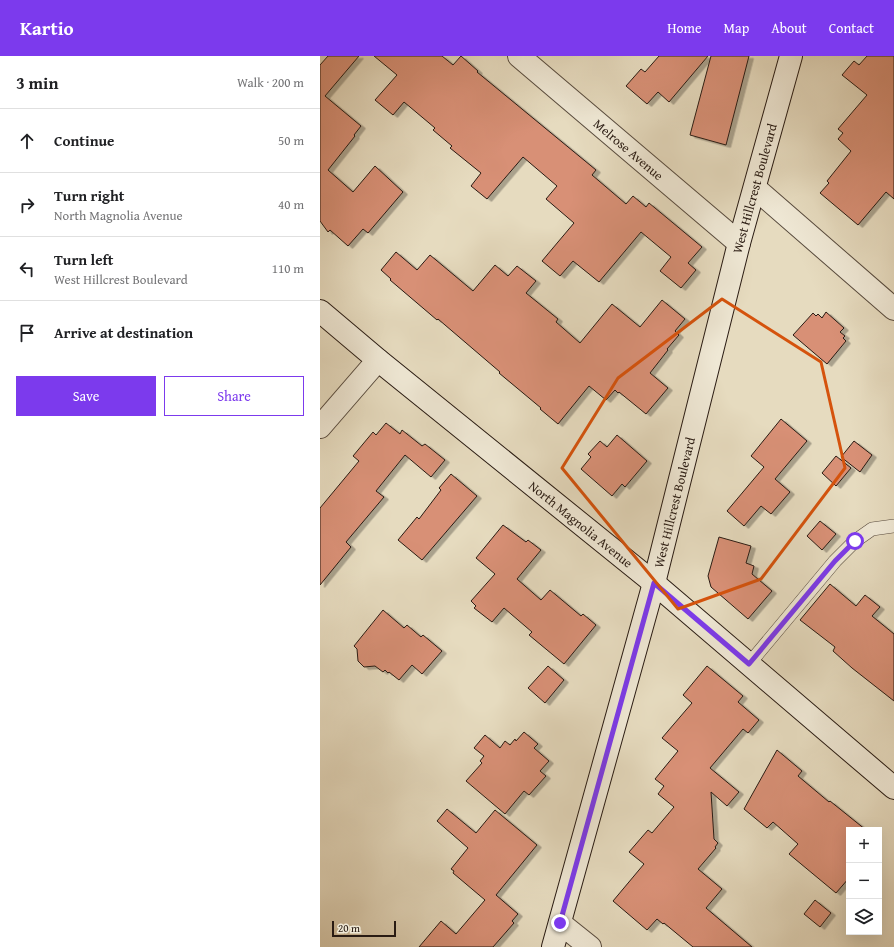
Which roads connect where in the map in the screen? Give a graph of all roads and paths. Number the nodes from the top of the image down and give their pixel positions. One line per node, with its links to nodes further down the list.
1 (519, 56): 4 (street, Melrose Avenue)
2 (791, 56): 3 (street, West Hillcrest Boulevard)
3 (755, 188): 4 (street, West Hillcrest Boulevard); 5 (street)
4 (739, 243): 10 (street, West Hillcrest Boulevard)
5 (894, 309)
6 (320, 311): 7 (street, North Magnolia Avenue)
7 (378, 360): 8 (street); 10 (street, North Magnolia Avenue)
8 (320, 427)
9 (894, 526): 11 (lane)
10 (654, 583): 11 (street, North Magnolia Avenue); 13 (street, West Hillcrest Boulevard)
11 (749, 664): 12 (street, North Magnolia Avenue)
12 (894, 788)
13 (560, 923): 14 (street, West Hillcrest Boulevard); 15 (street)
14 (553, 947)
15 (590, 947)

